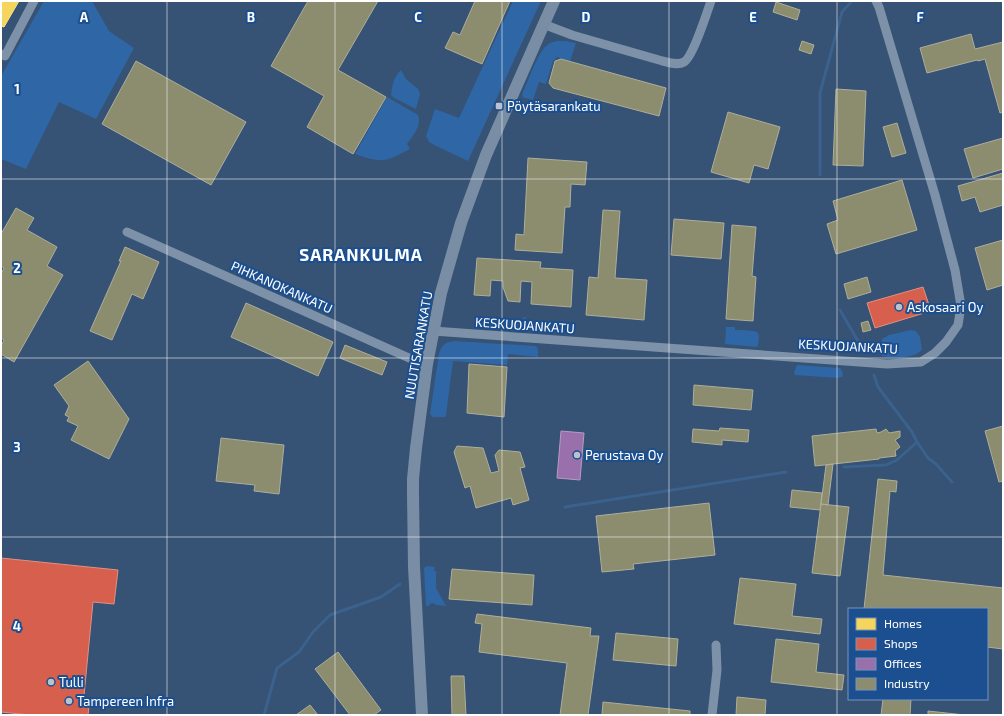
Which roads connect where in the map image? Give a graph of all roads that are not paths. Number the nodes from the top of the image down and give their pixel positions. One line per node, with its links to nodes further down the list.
1 (34, 1): 6 (street)
2 (554, 1): 5 (main road, NUUTISARANKATU)
3 (711, 1): 5 (street)
4 (876, 1): 8 (street, KESKUOJANKATU)
5 (543, 24): 8 (main road, NUUTISARANKATU)
6 (3, 55)
7 (127, 232): 9 (street, PIHKANOKANKATU)
8 (433, 332): 9 (main road, NUUTISARANKATU)
9 (427, 364): 11 (main road, NUUTISARANKATU)
10 (716, 645): 12 (street)
11 (422, 715)
12 (712, 715)

